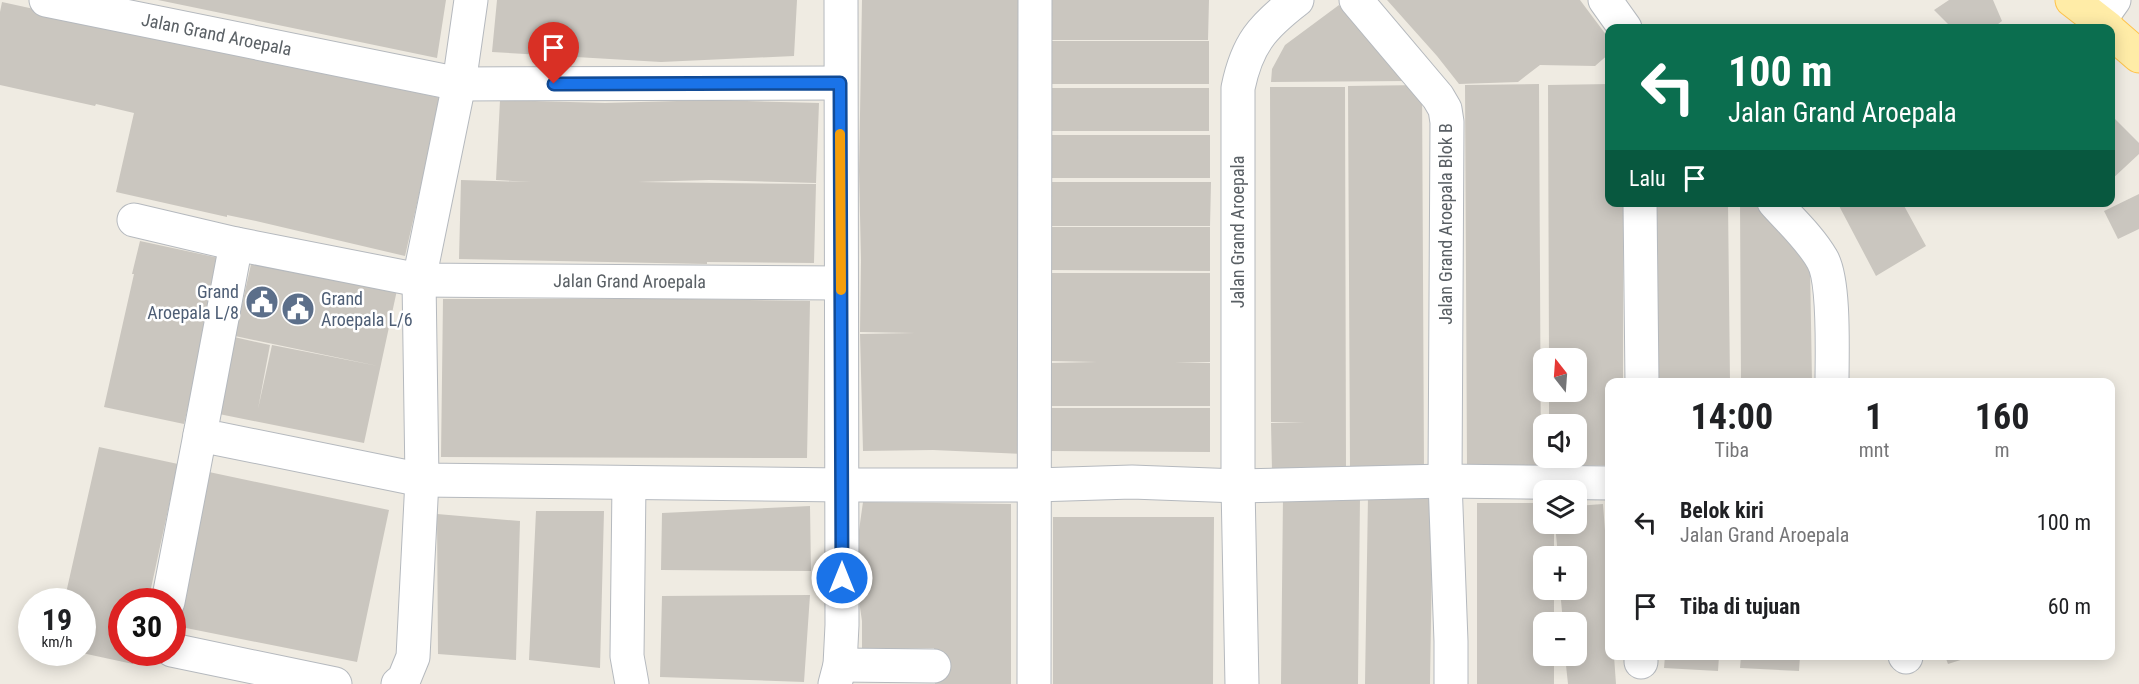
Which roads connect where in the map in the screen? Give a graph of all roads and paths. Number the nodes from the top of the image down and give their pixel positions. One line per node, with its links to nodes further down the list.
1 (46, 0): 14 (street, Jalan Grand Aroepala)
2 (471, 0): 14 (street)
3 (841, 0): 13 (street)
4 (1035, 0): 29 (street)
5 (1297, 0): 30 (street, Jalan Grand Aroepala)
6 (1356, 0): 25 (street, Jalan Grand Aroepala Blok B)
7 (1605, 0): 10 (street)
8 (2072, 0): 9 (main road)
9 (2108, 20)
10 (1622, 24)
11 (2115, 28): 12 (main road)
12 (2139, 56)
13 (840, 83): 14 (street, Jalan Grand Aroepala); 20 (street)
14 (459, 84): 19 (street)
15 (1640, 207): 21 (street)
16 (1778, 207): 22 (street)
17 (134, 220): 18 (street, Jalan Grand Aroepala)
18 (237, 243): 19 (street, Jalan Grand Aroepala); 23 (street)
19 (419, 280): 20 (street, Jalan Grand Aroepala); 24 (street)
20 (841, 283): 28 (street)
21 (1642, 378)
22 (1832, 378)
23 (200, 435): 24 (street); 31 (street)
24 (422, 480): 26 (street); 36 (street)
25 (1445, 481): 27 (street); 30 (street); 40 (street)
26 (629, 483): 28 (street); 37 (street)
27 (1605, 483)
28 (842, 485): 29 (street); 34 (street)
29 (1035, 485): 30 (street); 38 (street)
30 (1238, 486): 39 (street, Jalan Grand Aroepala)
31 (171, 588)
32 (186, 653): 35 (street)
33 (934, 666): 34 (street)
34 (837, 675)
35 (334, 684)
36 (398, 684)
37 (632, 684)
38 (1035, 684)
39 (1242, 684)
40 (1451, 684)

